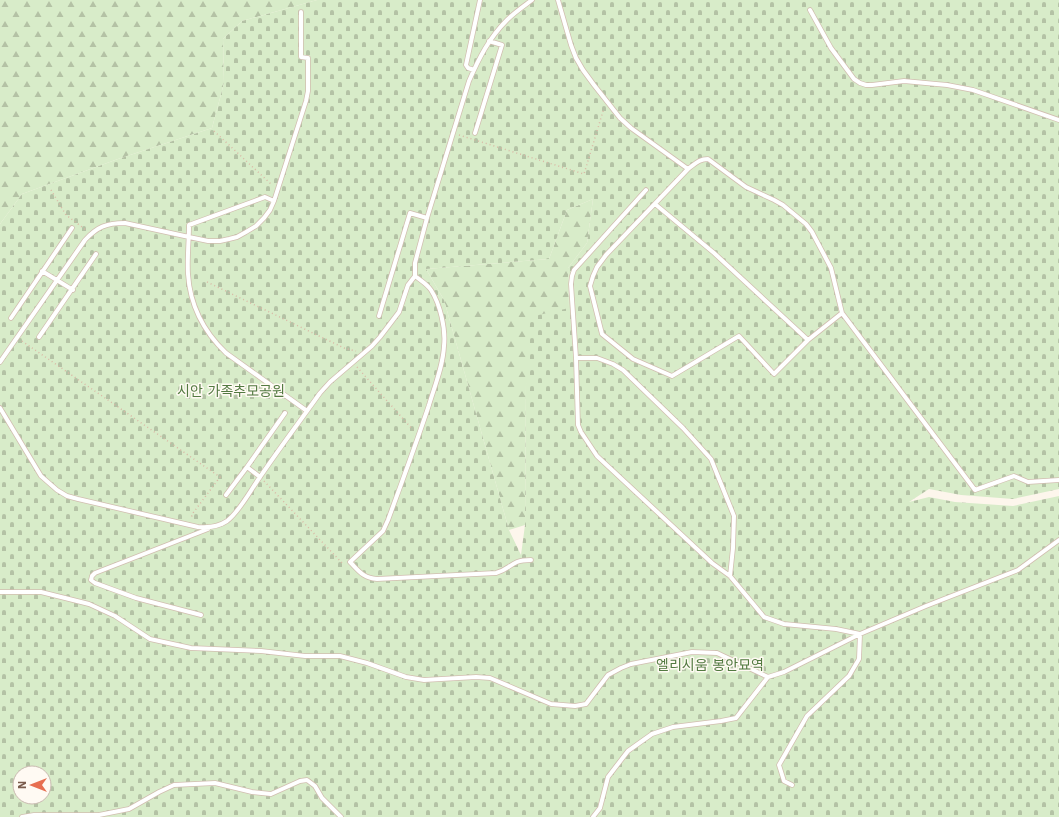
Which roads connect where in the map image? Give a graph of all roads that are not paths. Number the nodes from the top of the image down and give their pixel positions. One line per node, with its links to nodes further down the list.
1 (480, 0): 7 (lane)
2 (532, 0): 6 (lane)
3 (558, 0): 10 (lane)
4 (810, 10): 8 (lane)
5 (301, 12): 12 (lane)
6 (489, 41): 7 (lane); 9 (lane)
7 (474, 70): 14 (lane)
8 (1059, 120)
9 (475, 133)
10 (688, 169): 13 (lane); 22 (lane)
11 (646, 190): 27 (lane)
12 (274, 201): 16 (lane); 16 (lane)
13 (655, 204): 26 (lane); 26 (lane)
14 (427, 218): 19 (lane); 23 (lane)
15 (72, 228): 18 (lane)
16 (189, 237): 20 (lane); 30 (lane)
17 (96, 254): 21 (lane)
18 (42, 271): 20 (lane); 24 (lane)
19 (415, 276): 30 (lane); 38 (lane)
20 (57, 280): 21 (lane); 28 (lane)
21 (72, 290): 25 (lane)
22 (842, 313): 26 (lane); 34 (lane)
23 (379, 316)
24 (11, 318)
25 (39, 337)
26 (808, 340)
27 (576, 358): 39 (lane); 39 (lane)
28 (0, 362)
29 (0, 408): 36 (lane)
30 (308, 411): 33 (lane)
31 (285, 414): 32 (lane)
32 (248, 467): 33 (lane); 35 (lane)
33 (260, 477): 36 (lane)
34 (1059, 480)
35 (226, 495)
36 (214, 527): 41 (lane)
37 (1059, 540): 42 (lane)
38 (531, 560)
39 (730, 576): 42 (lane)
40 (0, 592): 43 (lane)
41 (201, 615)
42 (860, 634): 43 (lane); 44 (lane)
43 (768, 677): 47 (lane)
44 (792, 785)
45 (22, 817): 46 (lane)
46 (341, 817)
47 (593, 817)

